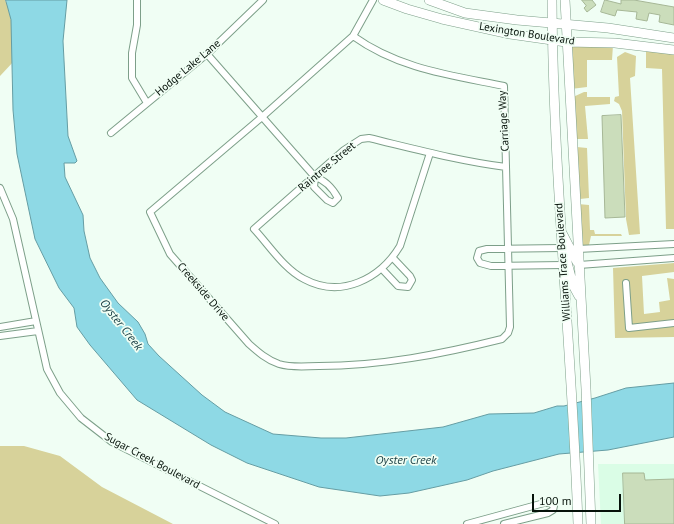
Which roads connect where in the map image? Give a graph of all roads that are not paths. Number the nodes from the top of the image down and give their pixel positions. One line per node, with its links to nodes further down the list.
1 (137, 0): 16 (street)
2 (263, 0): 15 (street, Hodge Lake Lane)
3 (373, 0): 10 (street, Creekside Drive)
4 (383, 0): 12 (main road, Lexington Boulevard)
5 (429, 0): 8 (main road, Lexington Boulevard)
6 (552, 0): 8 (main road, Williams Trace Boulevard)
7 (565, 0): 9 (main road, Williams Trace Boulevard)
8 (552, 23): 9 (main road, Lexington Boulevard); 12 (main road, Williams Trace Boulevard)
9 (566, 24): 11 (main road, Lexington Boulevard); 13 (main road, Williams Trace Boulevard)
10 (353, 36): 17 (street, Creekside Drive); 22 (street, Carriage Way)
11 (674, 38)
12 (551, 40): 13 (main road, Lexington Boulevard); 19 (main road, Williams Trace Boulevard)
13 (566, 42): 14 (main road, Lexington Boulevard); 20 (main road, Williams Trace Boulevard)
14 (674, 50)
15 (206, 54): 16 (street, Hodge Lake Lane); 17 (street)
16 (147, 103): 18 (street, Hodge Lake Lane)
17 (262, 117): 23 (street); 35 (street, Creekside Drive)
18 (111, 133)
19 (555, 143): 20 (main road); 26 (main road, Williams Trace Boulevard)
20 (572, 143): 30 (main road, Williams Trace Boulevard)
21 (430, 153): 22 (street, Raintree Street); 23 (street, Raintree Street); 31 (street)
22 (506, 167): 28 (street, Carriage Way)
23 (315, 177): 23 (street); 36 (street, Raintree Street)
24 (0, 188): 25 (street, Sugar Creek Boulevard)
25 (2, 196): 39 (street, Sugar Creek Boulevard)
26 (560, 230): 29 (main road, Williams Trace Boulevard); 34 (main road)
27 (674, 244): 30 (street)
28 (509, 248): 29 (street); 35 (street, Carriage Way); 35 (street)
29 (561, 248): 33 (main road, Williams Trace Boulevard); 38 (main road)
30 (578, 249): 34 (main road, Williams Trace Boulevard)
31 (392, 258): 36 (street); 36 (street)
32 (674, 258): 34 (street)
33 (562, 265): 35 (street); 49 (main road, Williams Trace Boulevard)
34 (579, 265): 38 (main road, Williams Trace Boulevard)
35 (510, 266)
36 (382, 269)
37 (626, 283): 40 (street)
38 (581, 299): 50 (main road, Williams Trace Boulevard)
39 (36, 321): 41 (street); 42 (street, Sugar Creek Boulevard)
40 (674, 323)
41 (0, 327)
42 (38, 331): 43 (street); 46 (street, Sugar Creek Boulevard)
43 (0, 336)
44 (519, 509): 45 (street); 45 (street); 47 (street)
45 (522, 522): 48 (street)
46 (275, 524)
47 (468, 524)
48 (504, 524)
49 (578, 524)
50 (591, 524)

